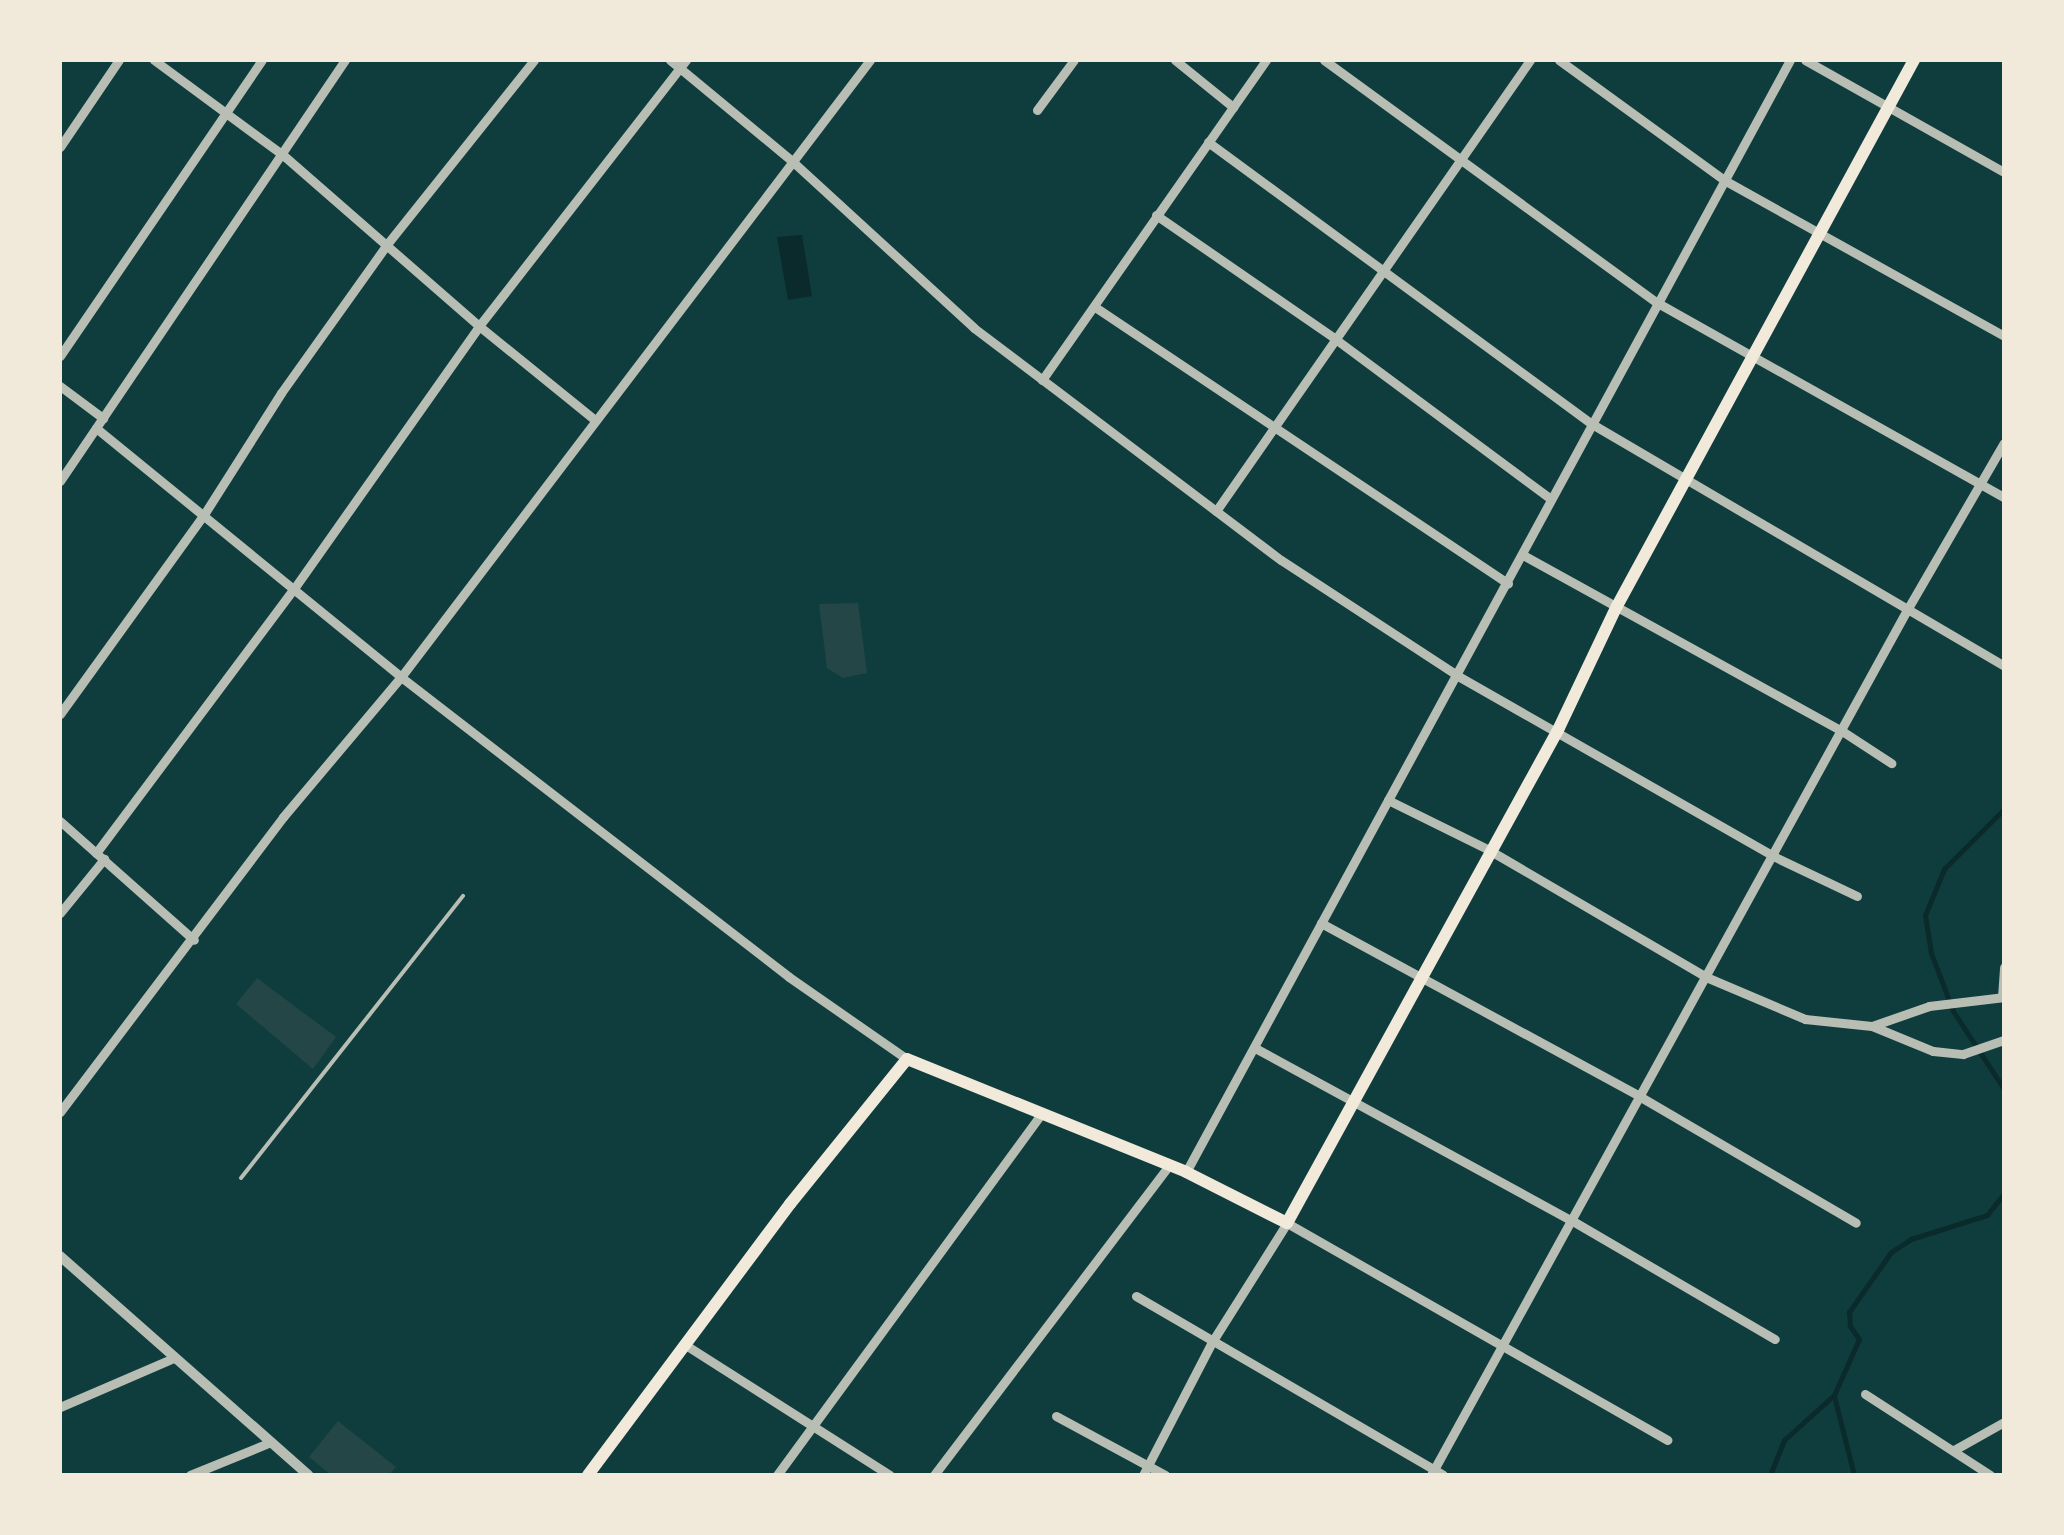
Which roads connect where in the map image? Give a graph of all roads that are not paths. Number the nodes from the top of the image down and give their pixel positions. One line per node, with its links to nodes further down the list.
1 (119, 60): 23 (street)
2 (154, 60): 20 (street)
3 (262, 60): 20 (street)
4 (346, 60): 24 (street)
5 (534, 60): 31 (street)
6 (670, 60): 17 (street)
7 (870, 60): 26 (street)
8 (1074, 60): 21 (street)
9 (1176, 60): 18 (street)
10 (1266, 60): 18 (street)
11 (1324, 60): 25 (street)
12 (1530, 60): 25 (street)
13 (1559, 60): 28 (street)
14 (1790, 60): 28 (street)
15 (1805, 60): 19 (street)
16 (1914, 60): 19 (main road)
17 (683, 64): 26 (street); 35 (street)
18 (1233, 106): 22 (street)
19 (1892, 107): 27 (street); 30 (main road)
20 (224, 110): 24 (street); 39 (street)
21 (1037, 110)
22 (1208, 142): 29 (street); 32 (street)
23 (60, 147)
24 (283, 155): 31 (street); 42 (street)
25 (1458, 159): 32 (street); 33 (street)
26 (792, 161): 40 (street); 43 (street)
27 (2004, 172)
28 (1724, 180): 30 (street); 33 (street)
29 (1156, 214): 34 (street); 37 (street)
30 (1821, 232): 36 (street); 38 (main road)
31 (388, 243): 35 (street); 54 (street)
32 (1382, 269): 37 (street); 44 (street)
33 (1656, 302): 38 (street); 44 (street)
34 (1096, 307): 40 (street); 45 (street)
35 (478, 326): 43 (street); 57 (street)
36 (2004, 336)
37 (1334, 338): 45 (street); 52 (street)
38 (1752, 354): 49 (main road); 50 (street)
39 (60, 356)
40 (1042, 380): 53 (street)
41 (60, 386): 42 (street)
42 (103, 418): 46 (street)
43 (594, 419): 62 (street)
44 (1592, 424): 49 (street); 52 (street)
45 (1271, 426): 53 (street); 56 (street)
46 (96, 428): 48 (street); 54 (street)
47 (2004, 443): 50 (street)
48 (60, 481)
49 (1684, 482): 58 (main road); 59 (street)
50 (1981, 484): 51 (street); 59 (street)
51 (2004, 498)
52 (1551, 499): 55 (street)
53 (1216, 512): 61 (street)
54 (203, 516): 57 (street); 63 (street)
55 (1523, 555): 56 (street); 58 (street)
56 (1508, 584): 61 (street)
57 (293, 590): 62 (street); 70 (street)
58 (1617, 606): 64 (main road); 65 (street)
59 (1907, 610): 60 (street); 65 (street)
60 (2004, 666)
61 (1458, 676): 64 (street); 67 (street)
62 (401, 678): 76 (street); 84 (street)
63 (60, 714)
64 (1558, 730): 69 (main road); 71 (street)
65 (1842, 731): 66 (street); 71 (street)
66 (1891, 762)
67 (1388, 800): 69 (street); 75 (street)
68 (60, 821): 70 (street)
69 (1490, 850): 78 (street); 79 (main road)
70 (100, 856): 74 (street); 76 (street)
71 (1773, 856): 73 (street); 78 (street)
72 (462, 896): 91 (lane)
73 (1857, 896)
74 (60, 913)
75 (1322, 924): 79 (street); 83 (street)
76 (194, 940): 87 (street)
77 (2004, 967): 80 (street)
78 (1706, 977): 81 (street); 85 (street)
79 (1418, 978): 85 (street); 86 (main road)
80 (2003, 997): 81 (street)
81 (1872, 1026): 82 (street)
82 (2004, 1040)
83 (1255, 1048): 86 (street); 90 (street)
84 (907, 1060): 88 (main road); 99 (main road)
85 (1640, 1096): 92 (street); 93 (street)
86 (1354, 1100): 92 (street); 94 (main road)
87 (60, 1112)
88 (1040, 1116): 89 (main road); 106 (street)
89 (1169, 1164): 90 (main road); 117 (street)
90 (1186, 1172): 94 (main road)
91 (242, 1178)
92 (1570, 1220): 97 (street); 100 (street)
93 (1856, 1222)
94 (1287, 1223): 98 (street); 100 (street)
95 (60, 1256): 101 (street)
96 (1136, 1296): 98 (street)
97 (1775, 1339)
98 (1212, 1342): 110 (street); 111 (street)
99 (684, 1344): 106 (street); 114 (main road)
100 (1503, 1344): 107 (street); 111 (street)
101 (174, 1358): 103 (street); 108 (street)
102 (1866, 1394): 109 (street)
103 (60, 1407)
104 (1056, 1416): 110 (street)
105 (2004, 1422): 109 (street)
106 (816, 1424): 115 (street); 116 (street)
107 (1666, 1440)
108 (271, 1442): 112 (street); 113 (street)
109 (1954, 1450): 119 (street)
110 (1145, 1470): 118 (street)
111 (1436, 1473)
112 (190, 1475)
113 (308, 1475)
114 (588, 1475)
115 (777, 1475)
116 (890, 1475)
117 (934, 1475)
118 (1165, 1475)
119 (1990, 1475)

